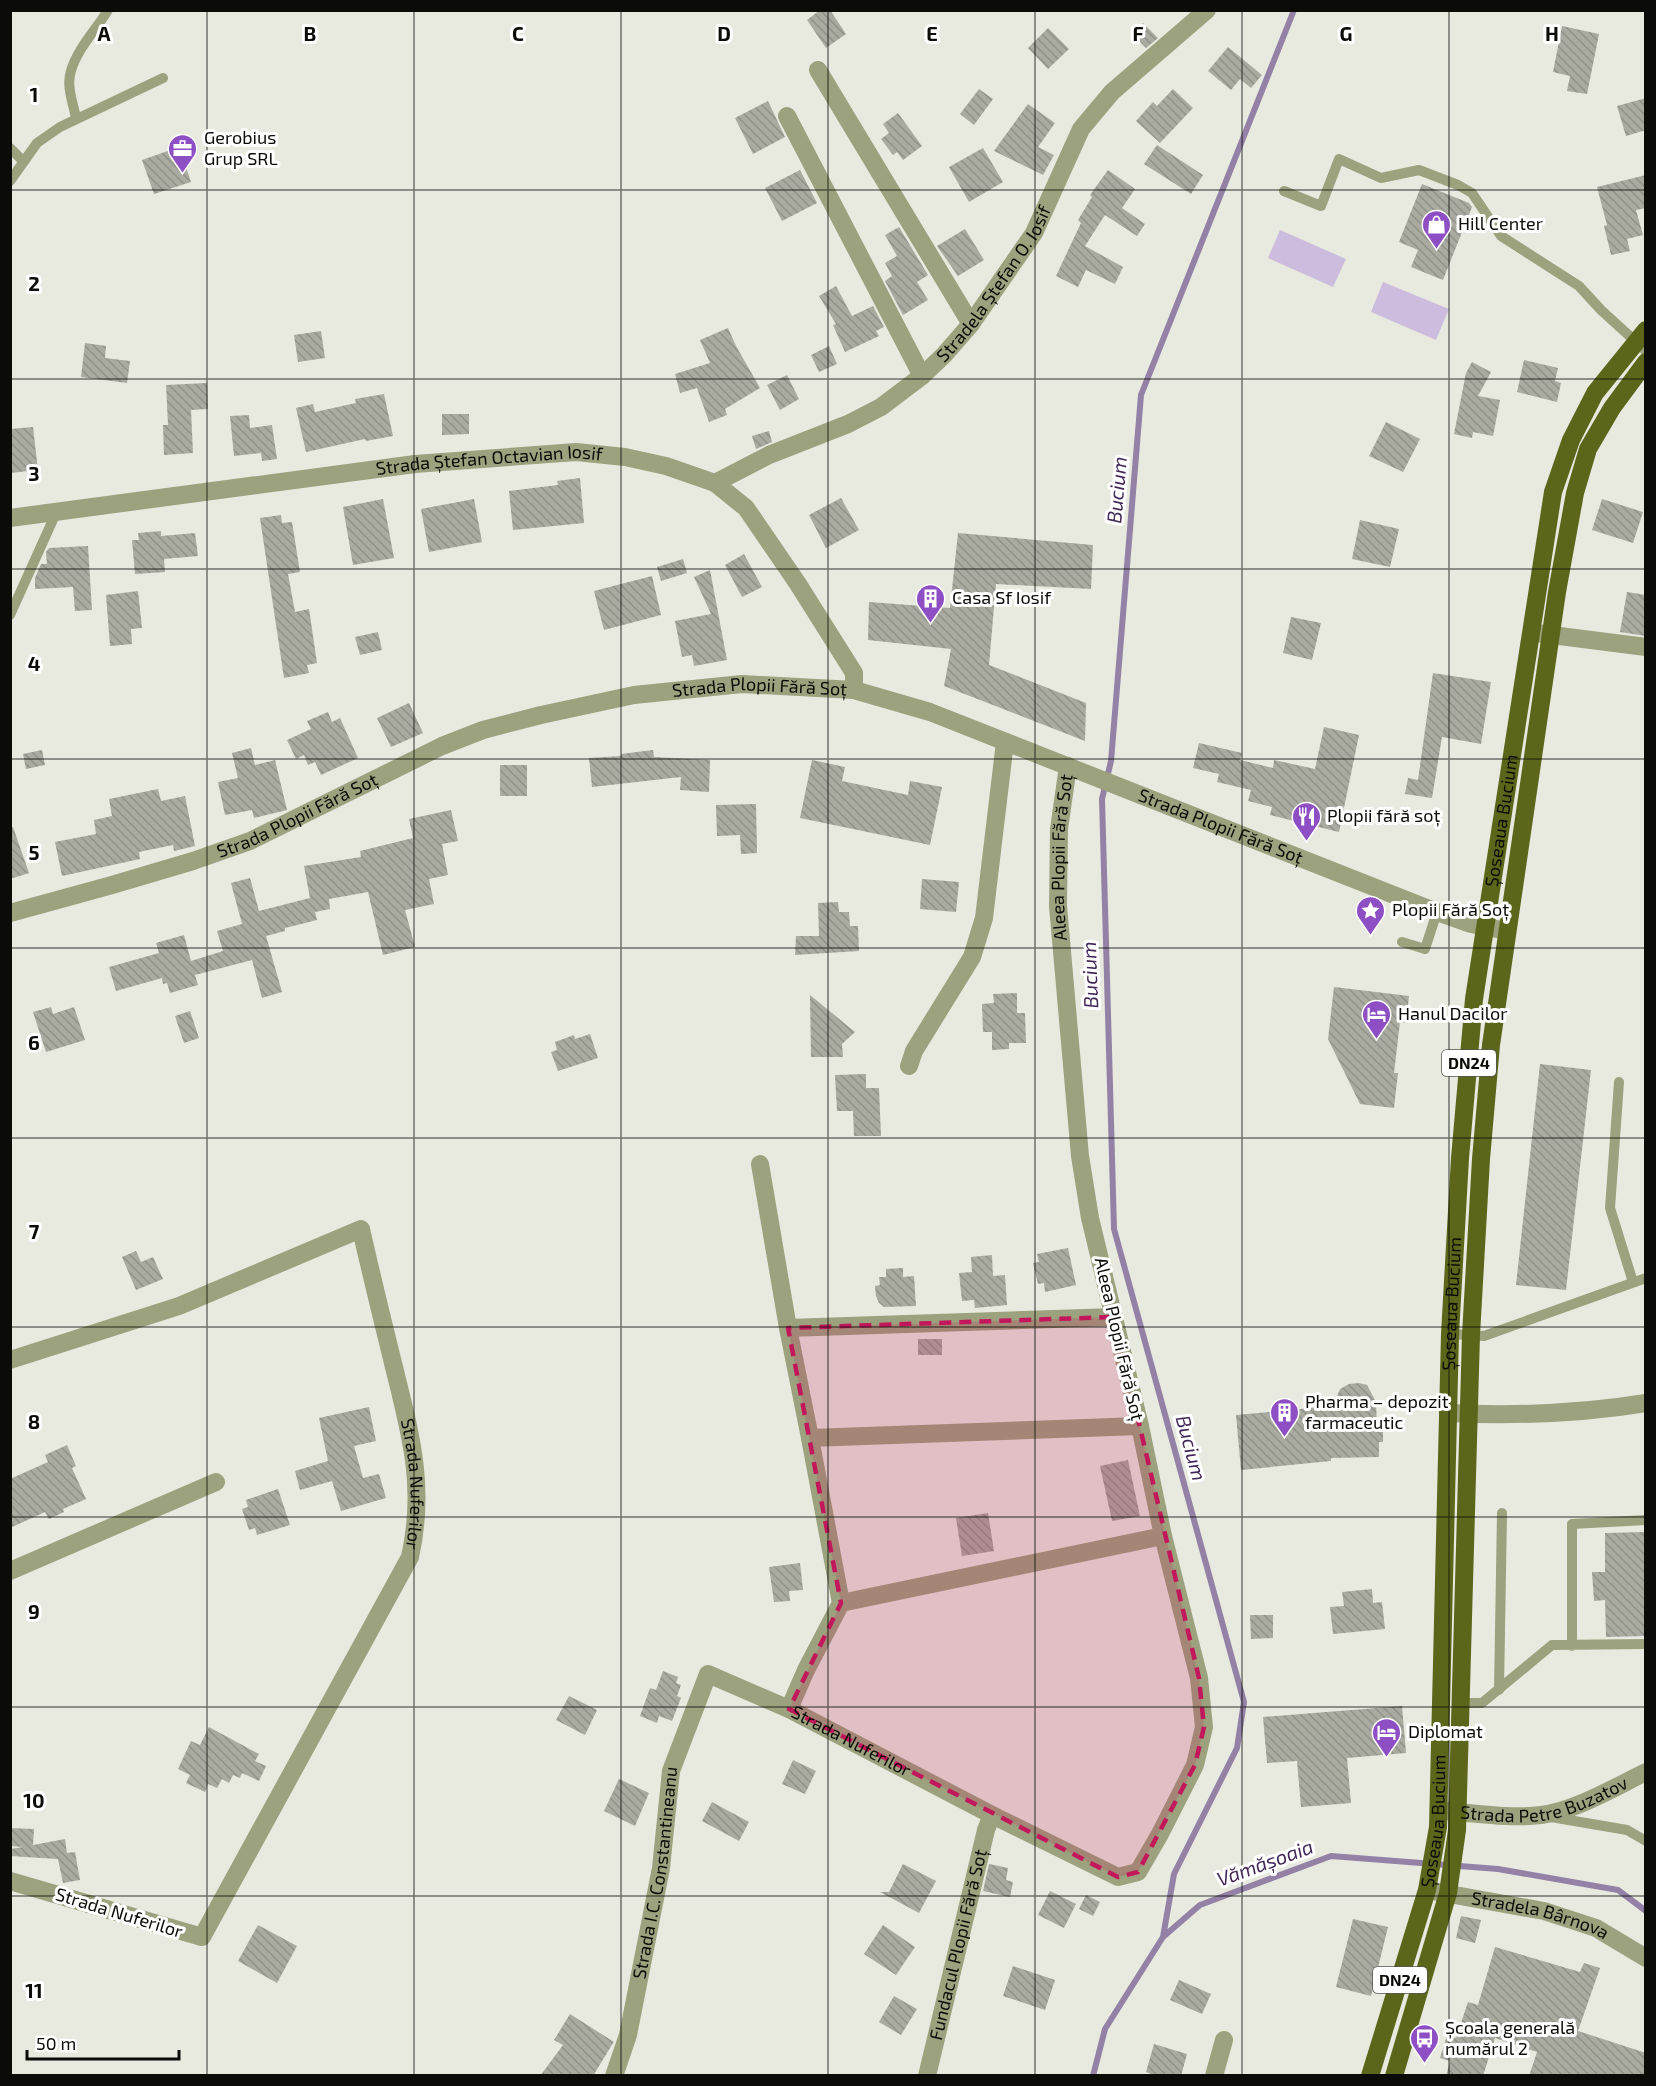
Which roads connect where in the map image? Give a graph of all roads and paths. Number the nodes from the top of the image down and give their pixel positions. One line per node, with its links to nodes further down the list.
1 (108, 10): 6 (lane)
2 (1207, 10): 11 (street, Stradela Ștefan O. Iosif)
3 (818, 70): 11 (street)
4 (163, 78): 6 (lane)
5 (788, 116): 14 (street)
6 (76, 118): 8 (lane)
7 (10, 148): 8 (lane)
8 (23, 161): 9 (lane)
9 (10, 181)
10 (1284, 191): 12 (lane)
11 (971, 324): 14 (street, Stradela Ștefan O. Iosif)
12 (1642, 341): 19 (main road, Șoseaua Bucium / DN24)
13 (1646, 362): 20 (main road, Șoseaua Bucium / DN24)
14 (922, 375): 15 (street, Stradela Ștefan O. Iosif)
15 (715, 483): 16 (street, Strada Ștefan Octavian Iosif); 22 (street, Strada Ștefan Octavian Iosif)
16 (56, 513): 17 (street, Strada Ștefan Octavian Iosif); 18 (lane)
17 (10, 519)
18 (10, 615)
19 (1531, 632): 20 (street); 27 (main road, Șoseaua Bucium / DN24)
20 (1551, 635): 21 (street); 28 (main road, Șoseaua Bucium / DN24)
21 (1646, 647)
22 (854, 690): 23 (street, Strada Plopii Fără Soț); 26 (street, Strada Plopii Fără Soț)
23 (1005, 742): 24 (street, Strada Plopii Fără Soț); 30 (street)
24 (1068, 766): 25 (street, Strada Plopii Fără Soț); 35 (street, Aleea Plopii Fără Soț)
25 (1437, 912): 27 (street, Strada Plopii Fără Soț); 29 (lane)
26 (10, 913)
27 (1486, 927): 28 (street, Strada Plopii Fără Soț); 37 (main road, Șoseaua Bucium / DN24)
28 (1507, 932): 38 (main road, Șoseaua Bucium / DN24)
29 (1402, 942)
30 (909, 1066)
31 (1619, 1082): 34 (lane)
32 (760, 1164): 36 (street)
33 (1646, 1278): 34 (lane)
34 (1634, 1282): 38 (lane)
35 (1114, 1317): 36 (street); 43 (street, Aleea Plopii Fără Soț)
36 (788, 1328): 44 (street)
37 (1450, 1334): 38 (lane); 41 (main road, Șoseaua Bucium / DN24)
38 (1471, 1335): 42 (main road, Șoseaua Bucium / DN24)
39 (10, 1360): 64 (street, Strada Nuferilor)
40 (1646, 1403): 42 (street)
41 (1448, 1413): 42 (street); 60 (main road, Șoseaua Bucium / DN24)
42 (1469, 1414): 55 (main road, Șoseaua Bucium / DN24)
43 (1140, 1426): 44 (street); 48 (street, Aleea Plopii Fără Soț)
44 (810, 1438): 50 (street)
45 (216, 1482): 49 (street)
46 (1502, 1513): 54 (lane)
47 (1646, 1520): 52 (lane)
48 (1163, 1536): 50 (street); 63 (street, Aleea Plopii Fără Soț)
49 (10, 1571)
50 (841, 1602): 56 (street)
51 (1646, 1644): 52 (lane)
52 (1572, 1646): 54 (lane)
53 (708, 1674): 56 (street, Strada Nuferilor); 69 (street, Strada I.C. Constantineanu)
54 (1499, 1690): 55 (lane)
55 (1461, 1703): 61 (main road, Șoseaua Bucium / DN24)
56 (789, 1709): 58 (street, Strada Nuferilor)
57 (1646, 1772): 59 (street, Strada Petre Buzatov)
58 (992, 1815): 63 (street, Strada Nuferilor); 70 (street, Fundacul Plopii Fără Soț)
59 (1542, 1815): 61 (street, Strada Petre Buzatov); 62 (lane)
60 (1439, 1819): 61 (street, Strada Petre Buzatov); 65 (main road, Șoseaua Bucium / DN24)
61 (1458, 1821): 66 (main road, Șoseaua Bucium / DN24)
62 (1646, 1841)
63 (1118, 1877)
64 (10, 1881)
65 (1428, 1887): 66 (street, Stradela Bârnova); 72 (main road, Șoseaua Bucium / DN24)
66 (1448, 1890): 67 (street, Stradela Bârnova); 73 (main road, Șoseaua Bucium / DN24)
67 (1646, 1958)
68 (1224, 2040): 71 (street)
69 (614, 2076)
70 (927, 2076)
71 (1214, 2076)
72 (1370, 2076)
73 (1394, 2076)

